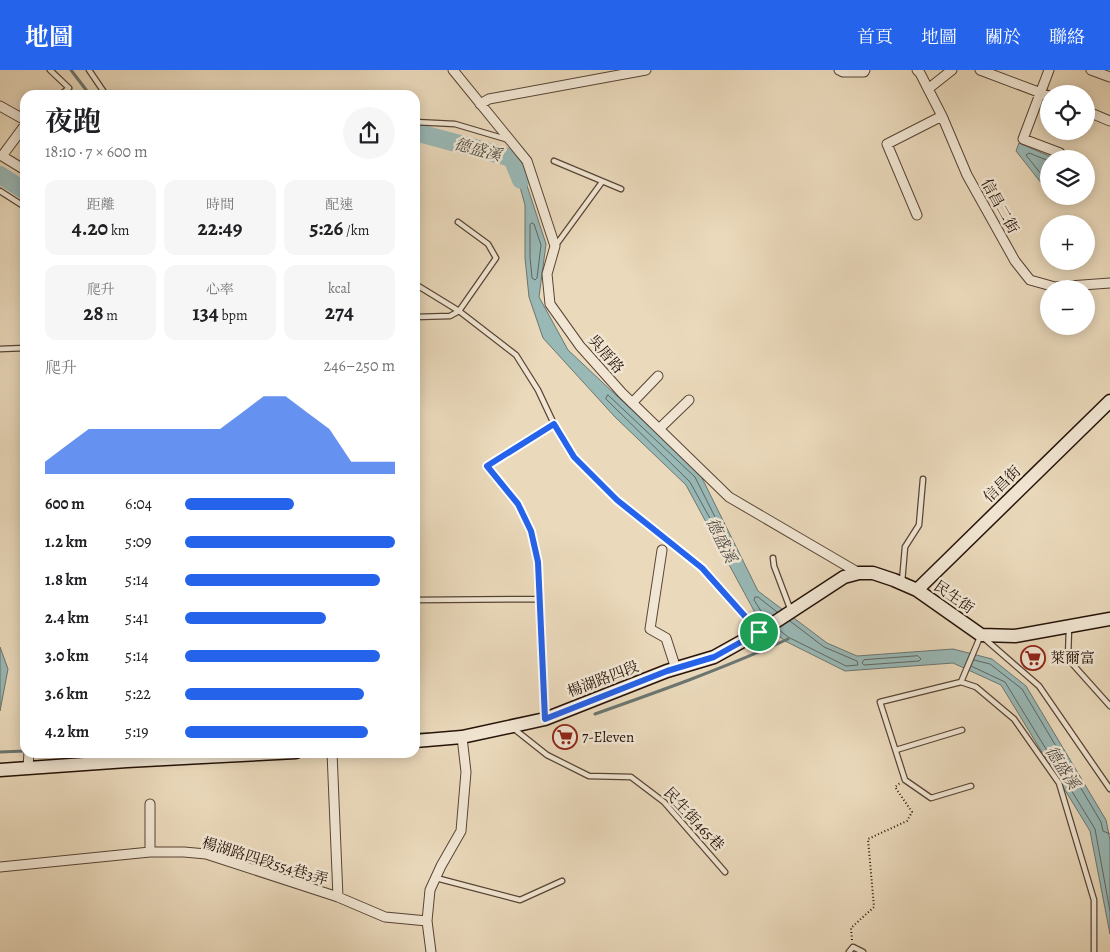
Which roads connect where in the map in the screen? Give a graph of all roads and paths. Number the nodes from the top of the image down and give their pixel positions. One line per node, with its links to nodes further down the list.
1 (50, 70): 17 (lane)
2 (89, 70): 18 (lane)
3 (453, 70): 20 (street)
4 (646, 70): 13 (street)
5 (839, 70): 6 (street)
6 (865, 70)
7 (917, 70): 16 (street, 信昌二街)
8 (952, 70): 16 (street)
9 (980, 70): 12 (street)
10 (1049, 70): 15 (street)
11 (1091, 70): 14 (street)
12 (995, 73): 19 (street)
13 (602, 74): 20 (street)
14 (1110, 78)
15 (1046, 85)
16 (928, 89): 24 (street, 信昌二街)
17 (66, 90)
18 (103, 90)
19 (1040, 92)
20 (480, 104): 29 (street)
21 (1040, 105): 30 (street)
22 (0, 106): 25 (street)
23 (1095, 115): 26 (street)
24 (942, 116): 37 (street); 40 (street, 信昌二街)
25 (20, 117)
26 (1110, 121)
27 (420, 122): 29 (lane)
28 (20, 132): 32 (street)
29 (511, 141): 39 (street)
30 (1052, 150)
31 (554, 161): 33 (lane)
32 (20, 167)
33 (602, 182): 34 (lane); 39 (lane)
34 (621, 189)
35 (0, 191): 36 (lane)
36 (20, 204)
37 (917, 215)
38 (458, 222): 42 (lane)
39 (555, 246): 49 (street, 吳厝路)
40 (1110, 283)
41 (420, 287): 42 (lane)
42 (459, 311): 43 (lane); 50 (lane)
43 (420, 318)
44 (20, 348): 45 (lane)
45 (0, 350)
46 (658, 376): 49 (street)
47 (689, 400): 51 (street)
48 (1110, 401): 57 (street, 信昌街)
49 (632, 403): 51 (street, 吳厝路)
50 (554, 424): 58 (lane); 63 (lane)
51 (659, 430): 55 (street, 吳厝路)
52 (922, 479): 56 (lane)
53 (662, 550): 65 (street)
54 (773, 558): 60 (lane)
55 (859, 573): 56 (street, 民生街); 60 (street)
56 (902, 583): 57 (street, 民生街)
57 (917, 590): 64 (street, 民生街)
58 (540, 598): 59 (lane); 68 (lane)
59 (420, 600)
60 (792, 612): 63 (street, 楊湖路四段)
61 (1110, 620): 62 (street)
62 (1069, 626): 64 (street); 67 (lane)
63 (762, 630): 65 (street, 楊湖路四段)
64 (981, 635): 66 (lane); 80 (lane)
65 (676, 668): 68 (street, 楊湖路四段)
66 (961, 682): 73 (lane); 92 (lane)
67 (1110, 706)
68 (545, 719): 69 (street, 楊湖路四段)
69 (510, 725): 71 (street, 楊湖路四段); 84 (lane, 民生街465巷)
70 (962, 730): 73 (lane)
71 (462, 737): 72 (street, 楊湖路四段); 85 (street)
72 (420, 741)
73 (896, 750): 78 (lane)
74 (183, 758): 76 (street)
75 (332, 758): 87 (street)
76 (29, 759): 77 (street)
77 (0, 770)
78 (905, 780): 79 (lane); 89 (path)
79 (971, 786)
80 (1110, 790)
81 (150, 804): 82 (street)
82 (150, 852): 83 (street, 楊湖路四段554巷3弄); 87 (street, 楊湖路四段554巷3弄)
83 (0, 867)
84 (725, 872)
85 (435, 878): 86 (lane); 88 (street)
86 (562, 881)
87 (338, 897): 88 (street, 楊湖路四段554巷3弄)
88 (428, 922): 90 (street)
89 (851, 950): 91 (lane)
90 (431, 952)
91 (863, 952)
92 (1094, 952)

